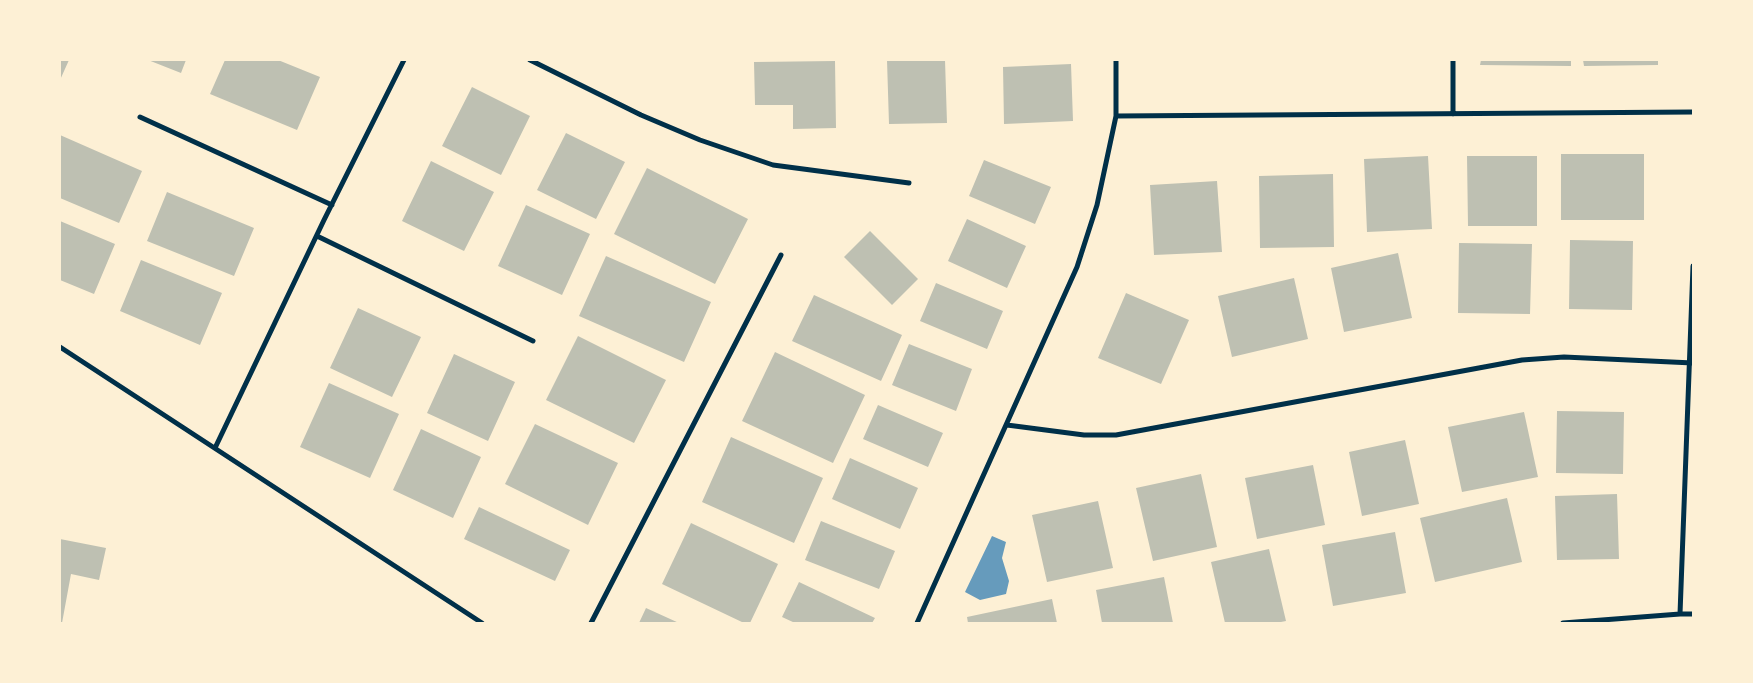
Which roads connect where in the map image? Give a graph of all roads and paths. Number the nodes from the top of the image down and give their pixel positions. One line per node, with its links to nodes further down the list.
1 (404, 60): 10 (street)
2 (530, 60): 9 (street)
3 (1116, 60): 7 (street)
4 (1453, 60): 6 (street)
5 (1693, 112): 6 (street)
6 (1453, 114): 7 (street)
7 (1116, 116): 17 (street)
8 (140, 117): 10 (street)
9 (909, 183)
10 (332, 205): 11 (street)
11 (317, 236): 14 (street); 18 (street)
12 (780, 255): 22 (street)
13 (1693, 266): 16 (street)
14 (533, 342)
15 (60, 347): 18 (street)
16 (1691, 363): 17 (street); 19 (street)
17 (1007, 425): 23 (street)
18 (215, 448): 21 (street)
19 (1680, 614): 20 (street); 24 (street)
20 (1693, 614)
21 (482, 623)
22 (591, 623)
23 (917, 623)
24 (1563, 623)

